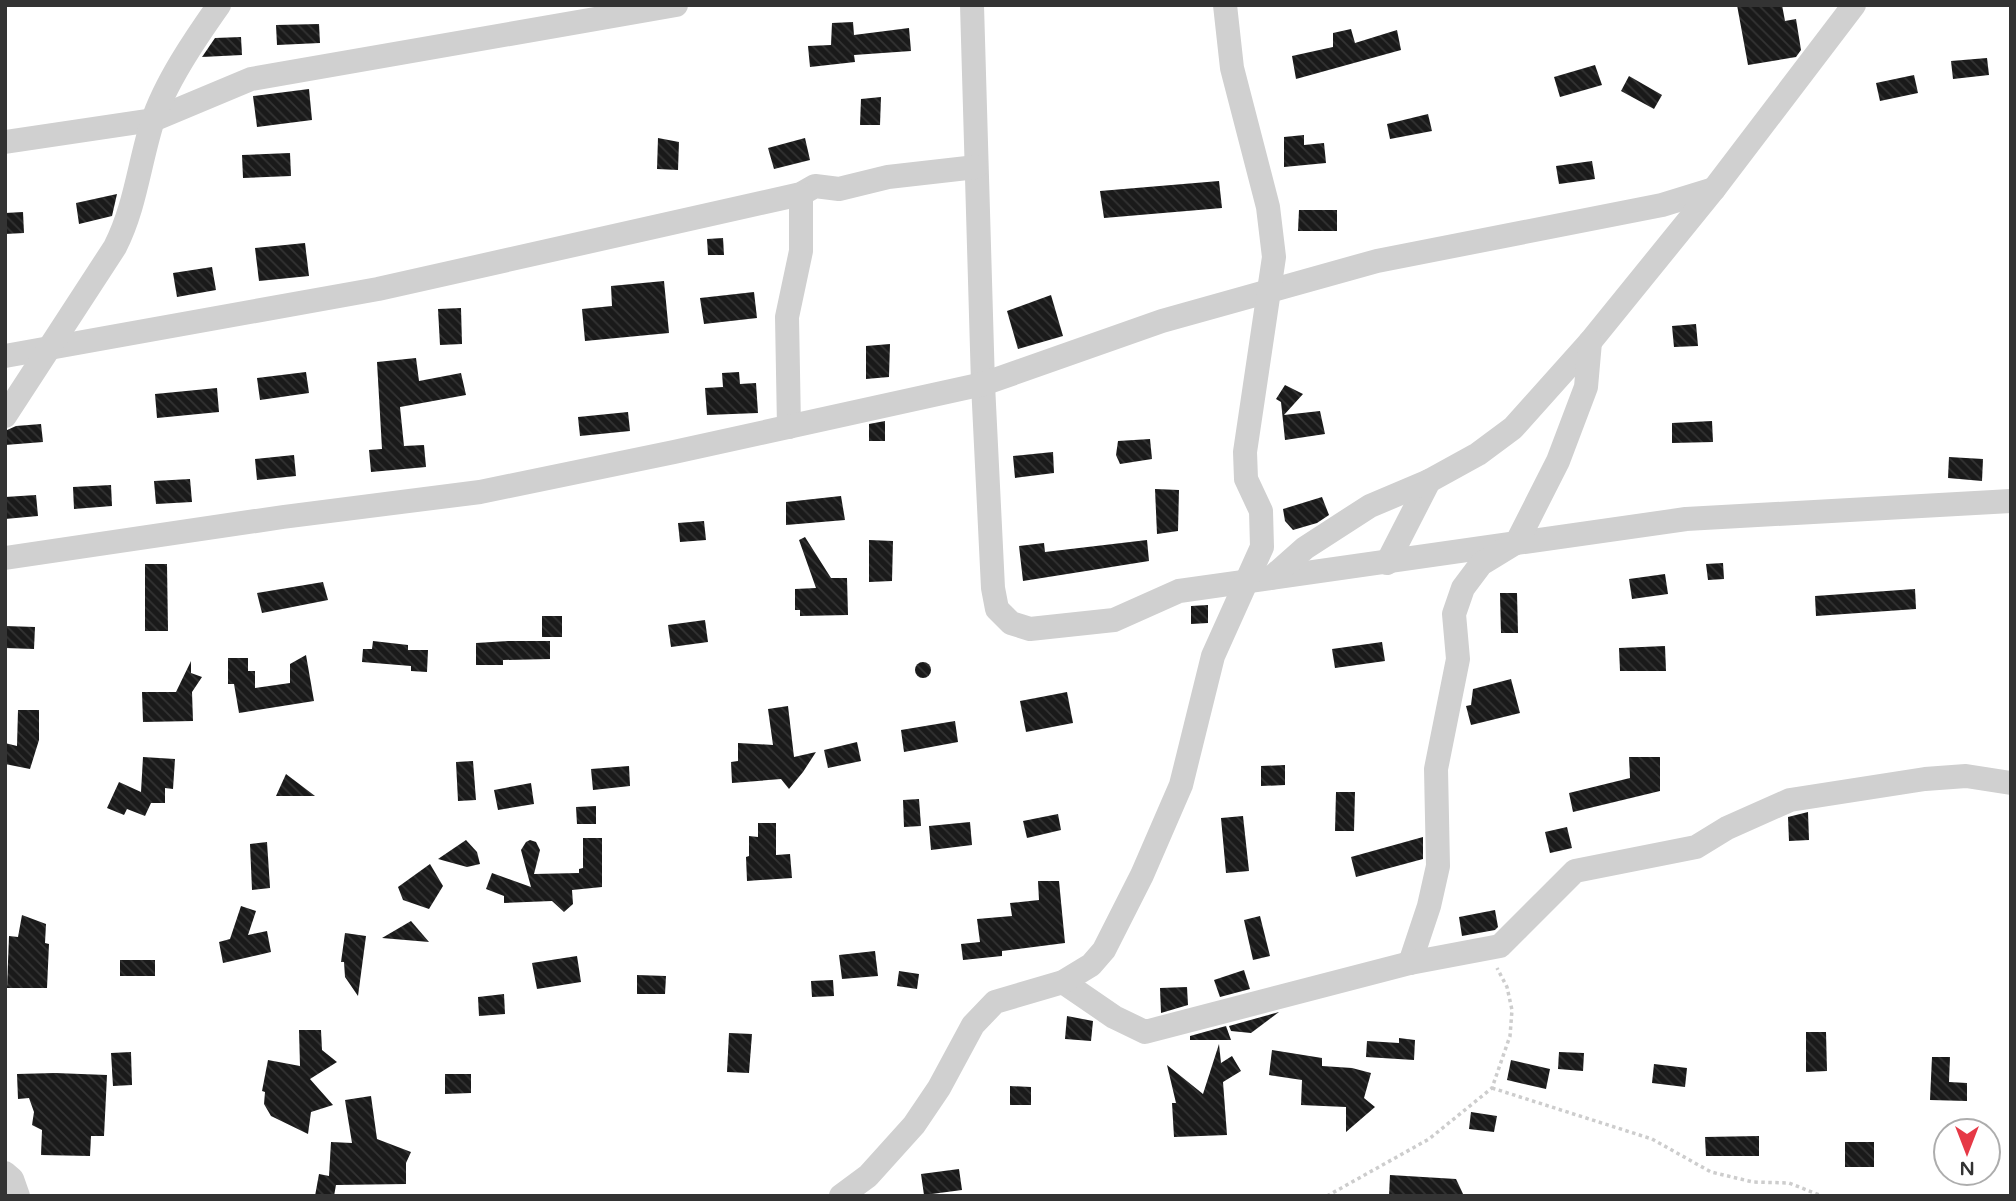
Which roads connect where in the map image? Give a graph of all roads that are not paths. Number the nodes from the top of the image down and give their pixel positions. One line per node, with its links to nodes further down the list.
1 (219, 5): 6 (street)
2 (676, 5): 6 (street)
3 (972, 5): 8 (street)
4 (1225, 5): 11 (street)
5 (1854, 5): 9 (street)
6 (153, 120): 7 (street); 13 (street)
7 (5, 142)
8 (976, 167): 10 (street); 15 (street)
9 (1714, 189): 11 (street); 12 (street)
10 (801, 194): 13 (street); 17 (street)
11 (1271, 290): 15 (street); 23 (street)
12 (1590, 342): 18 (street); 20 (street)
13 (51, 348): 14 (street); 16 (street)
14 (5, 356)
15 (983, 383): 17 (street); 23 (street)
16 (5, 416)
17 (789, 427): 21 (street)
18 (1429, 481): 22 (street); 23 (street)
19 (2011, 502): 20 (street)
20 (1517, 542): 22 (street); 25 (street)
21 (5, 558)
22 (1387, 563): 23 (street)
23 (1260, 580): 26 (street)
24 (2011, 783): 25 (street)
25 (1410, 963): 26 (street)
26 (1063, 982): 29 (street)
27 (5, 1173): 28 (street)
28 (18, 1196)
29 (841, 1196)

